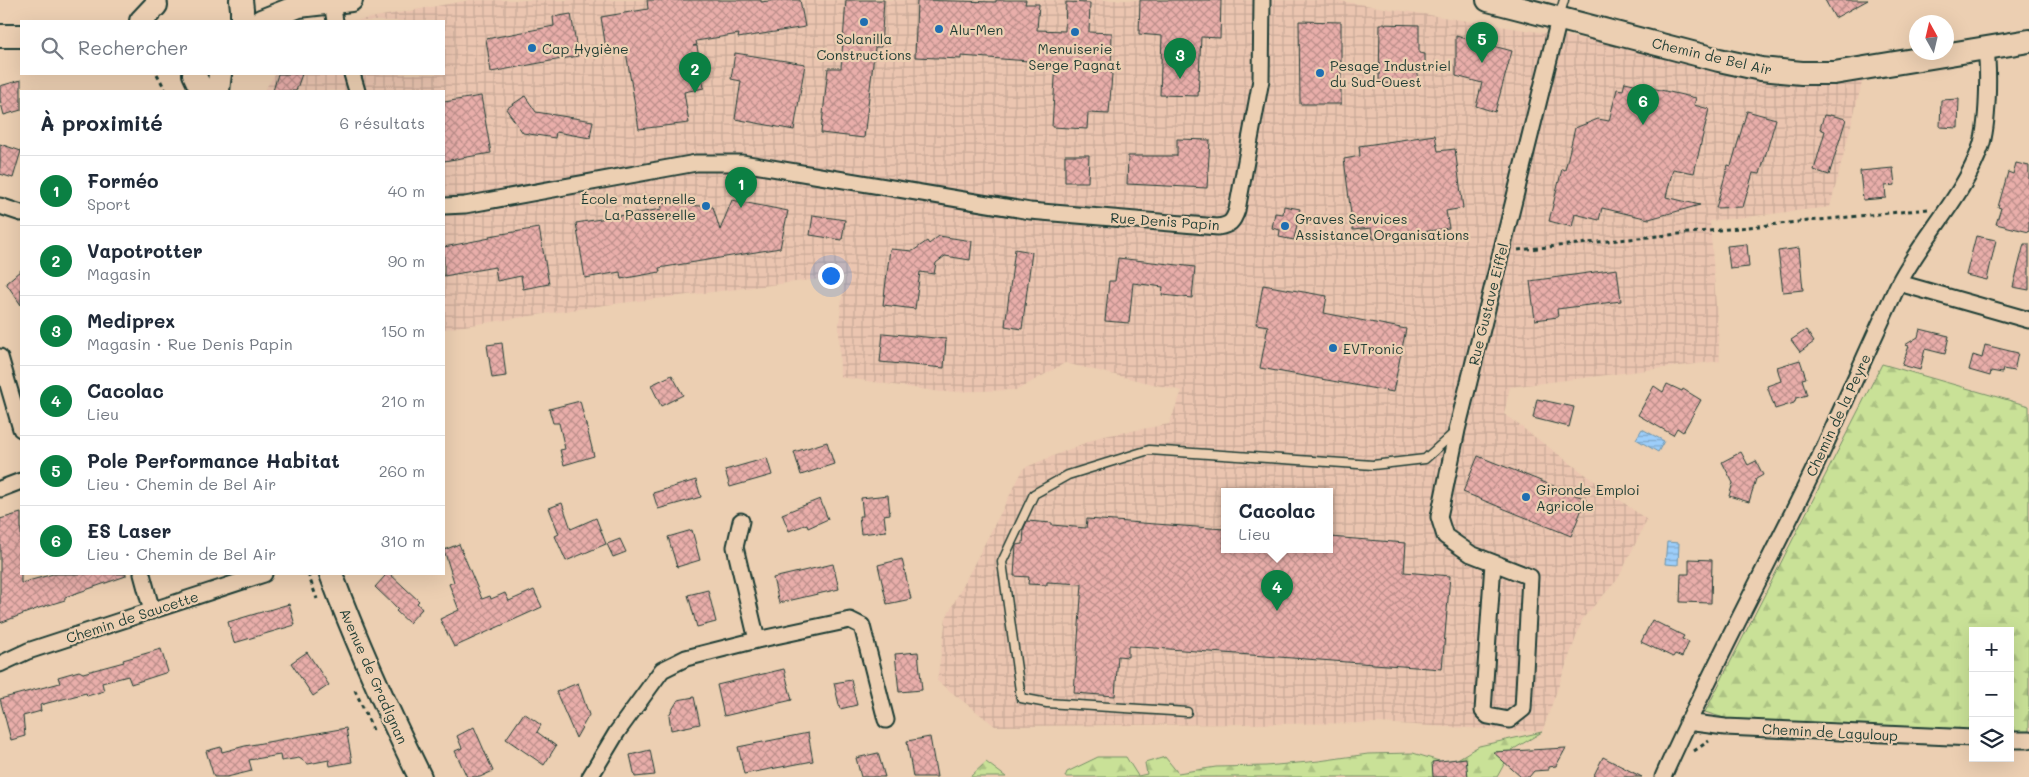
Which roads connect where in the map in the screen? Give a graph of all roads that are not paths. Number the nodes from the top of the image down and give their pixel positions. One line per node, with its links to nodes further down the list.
1 (241, 0): 10 (street)
2 (274, 0): 5 (street)
3 (1262, 0): 23 (street, Rue Denis Papin)
4 (1488, 0): 8 (street, Chemin de Bel Air)
5 (299, 6): 6 (street); 11 (street)
6 (340, 8)
7 (157, 9): 9 (street)
8 (1562, 9): 15 (street, Chemin de Bel Air); 29 (street, Rue Gustave Eiffel)
9 (142, 20)
10 (242, 20)
11 (264, 20)
12 (0, 36): 13 (street)
13 (20, 36)
14 (2029, 42): 15 (street, Chemin de Bel Air)
15 (1986, 50): 25 (street, Chemin de la Peyre)
16 (194, 75): 19 (street)
17 (220, 75): 20 (street)
18 (352, 75): 21 (street)
19 (202, 90)
20 (218, 90)
21 (357, 90)
22 (0, 206): 24 (street)
23 (445, 206)
24 (20, 213)
25 (1899, 283): 26 (street); 42 (street, Chemin de la Peyre)
26 (2029, 320)
27 (0, 356): 28 (street)
28 (20, 425)
29 (1457, 430): 33 (street, Rue Gustave Eiffel); 40 (lane)
30 (20, 481): 31 (street)
31 (0, 489)
32 (741, 521): 38 (street)
33 (1493, 563): 33 (street, Rue Gustave Eiffel)
34 (142, 575): 37 (street)
35 (261, 575): 37 (street, Chemin de Saucette)
36 (331, 575): 46 (street, Avenue de Gradignan)
37 (152, 611): 39 (street, Chemin de Saucette)
38 (757, 640): 41 (street); 47 (street)
39 (0, 664)
40 (1187, 712)
41 (886, 720)
42 (1688, 722): 43 (street, Chemin de Laguloup); 48 (street, Chemin de la Peyre)
43 (1969, 738)
44 (2014, 740): 45 (street)
45 (2029, 740)
46 (420, 777)
47 (590, 777)
48 (1663, 777)

